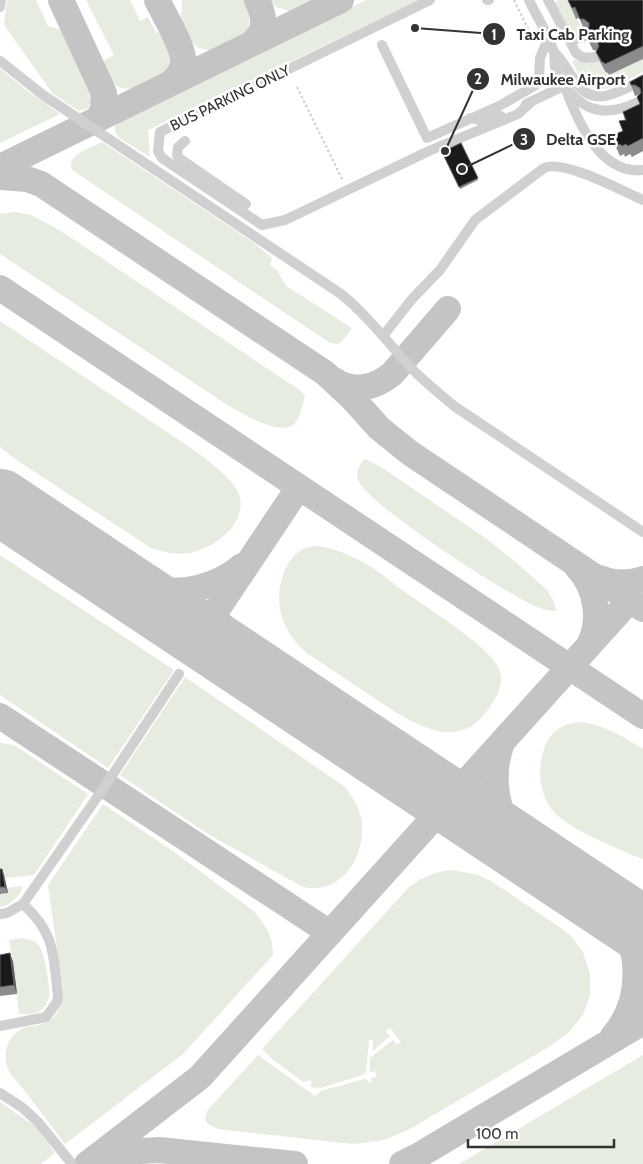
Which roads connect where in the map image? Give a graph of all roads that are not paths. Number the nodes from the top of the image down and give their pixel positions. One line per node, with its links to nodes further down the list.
1 (1, 0): 5 (street)
2 (430, 0): 15 (street, BUS PARKING ONLY)
3 (529, 0): 7 (street)
4 (548, 0): 8 (street)
5 (0, 7)
6 (586, 36): 8 (street)
7 (548, 39): 10 (street); 17 (street)
8 (569, 41): 10 (street); 11 (street)
9 (382, 46): 17 (street)
10 (555, 53): 14 (street)
11 (596, 57)
12 (0, 61): 22 (street)
13 (643, 80): 14 (street)
14 (570, 83): 15 (street); 16 (street); 19 (street)
15 (531, 102): 17 (street)
16 (638, 102)
17 (470, 118)
18 (185, 141): 21 (street)
19 (643, 170)
20 (643, 200): 22 (street)
21 (246, 204)
22 (383, 336): 23 (street)
23 (643, 532)
24 (179, 674): 25 (street)
25 (23, 904): 26 (street); 27 (street)
26 (0, 914)
27 (0, 1026)
28 (0, 1093): 29 (street)
29 (72, 1164)

